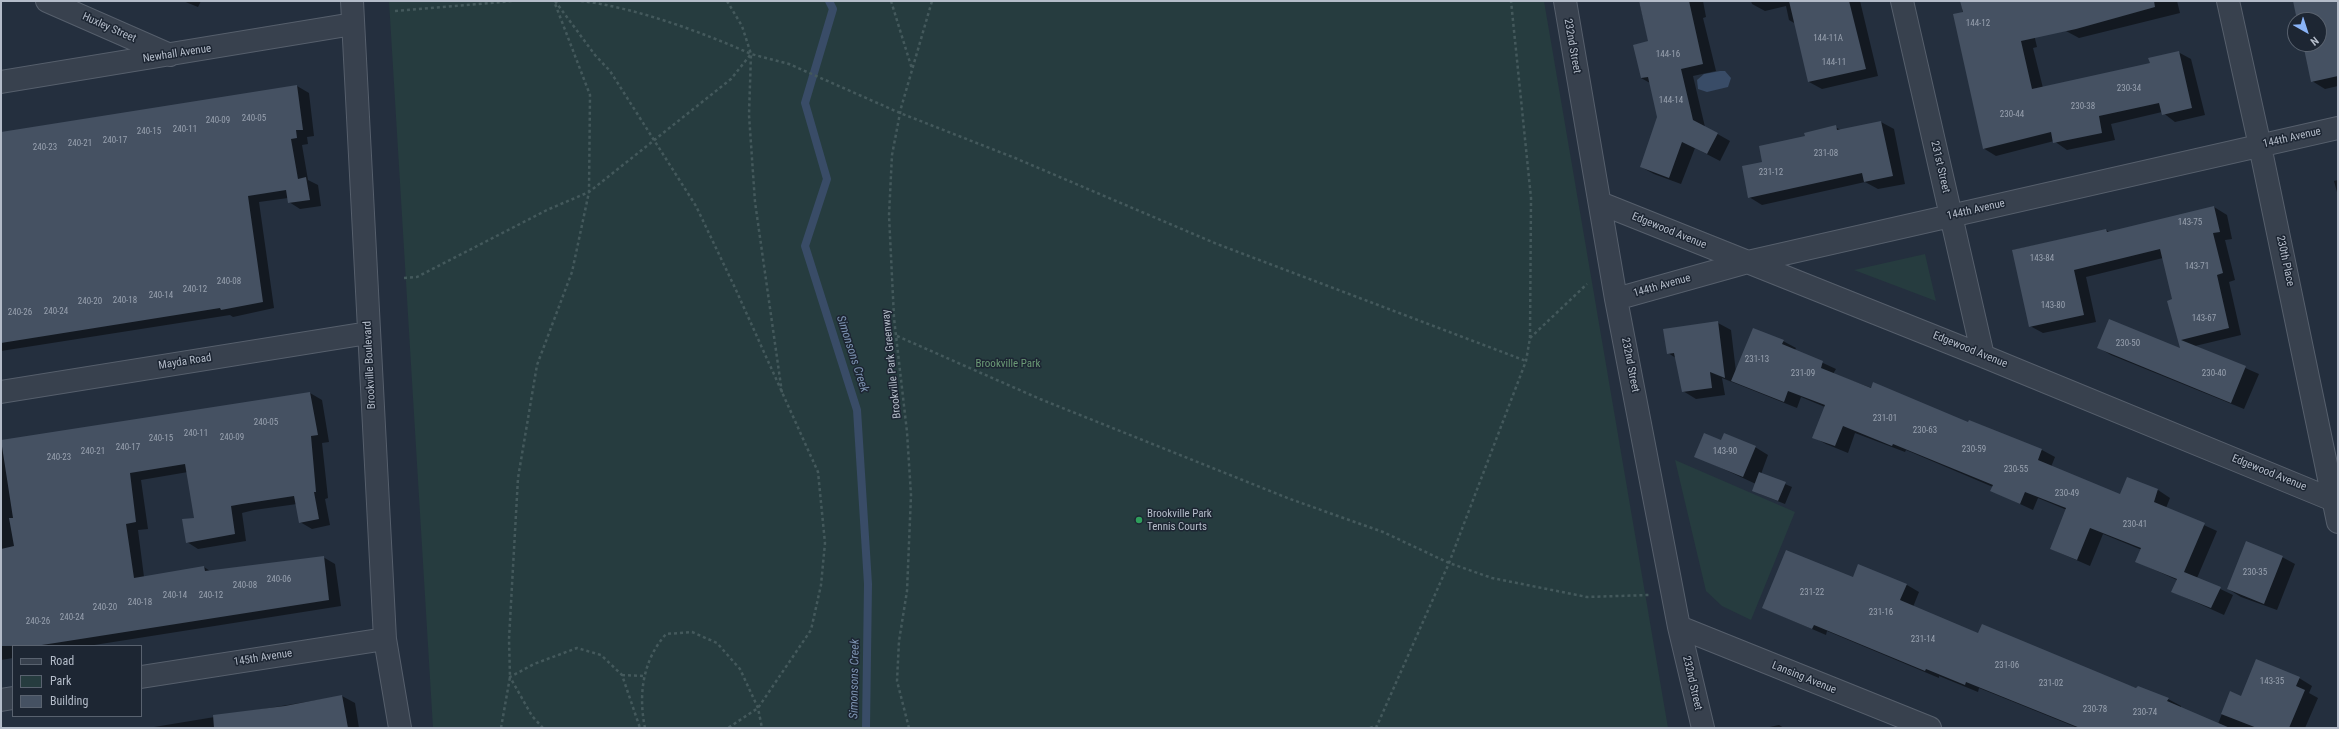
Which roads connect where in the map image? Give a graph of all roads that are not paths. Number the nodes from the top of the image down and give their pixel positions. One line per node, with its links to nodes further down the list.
1 (47, 1): 7 (street, Huxley Street)
2 (352, 1): 6 (street, Brookville Boulevard)
3 (1565, 1): 11 (street, 232nd Street)
4 (1902, 1): 12 (street, 231st Street)
5 (2228, 1): 10 (street, 230th Place)
6 (353, 24): 7 (street, Newhall Avenue); 15 (street, Brookville Boulevard)
7 (170, 55): 8 (street, Newhall Avenue)
8 (1, 82)
9 (2338, 128): 10 (street, 144th Avenue)
10 (2260, 146): 12 (street, 144th Avenue); 18 (street, 230th Place)
11 (1600, 203): 13 (street, Edgewood Avenue); 14 (street, 232nd Street)
12 (1951, 216): 13 (street, 144th Avenue); 16 (street, 231st Street)
13 (1748, 262): 14 (street, 144th Avenue); 16 (street, Edgewood Avenue)
14 (1616, 299): 20 (street, 232nd Street)
15 (368, 333): 17 (street, Mayda Road); 21 (street, Brookville Boulevard)
16 (1983, 356): 18 (street, Edgewood Avenue)
17 (1, 392)
18 (2336, 501): 19 (street, 230th Place)
19 (2338, 522)
20 (1679, 627): 26 (street, 232nd Street); 27 (street, Lansing Avenue)
21 (385, 639): 22 (street, 145th Avenue); 25 (street, Brookville Boulevard)
22 (142, 677)
23 (12, 698): 24 (street)
24 (1, 700)
25 (400, 728)
26 (1703, 728)
27 (1930, 728)

